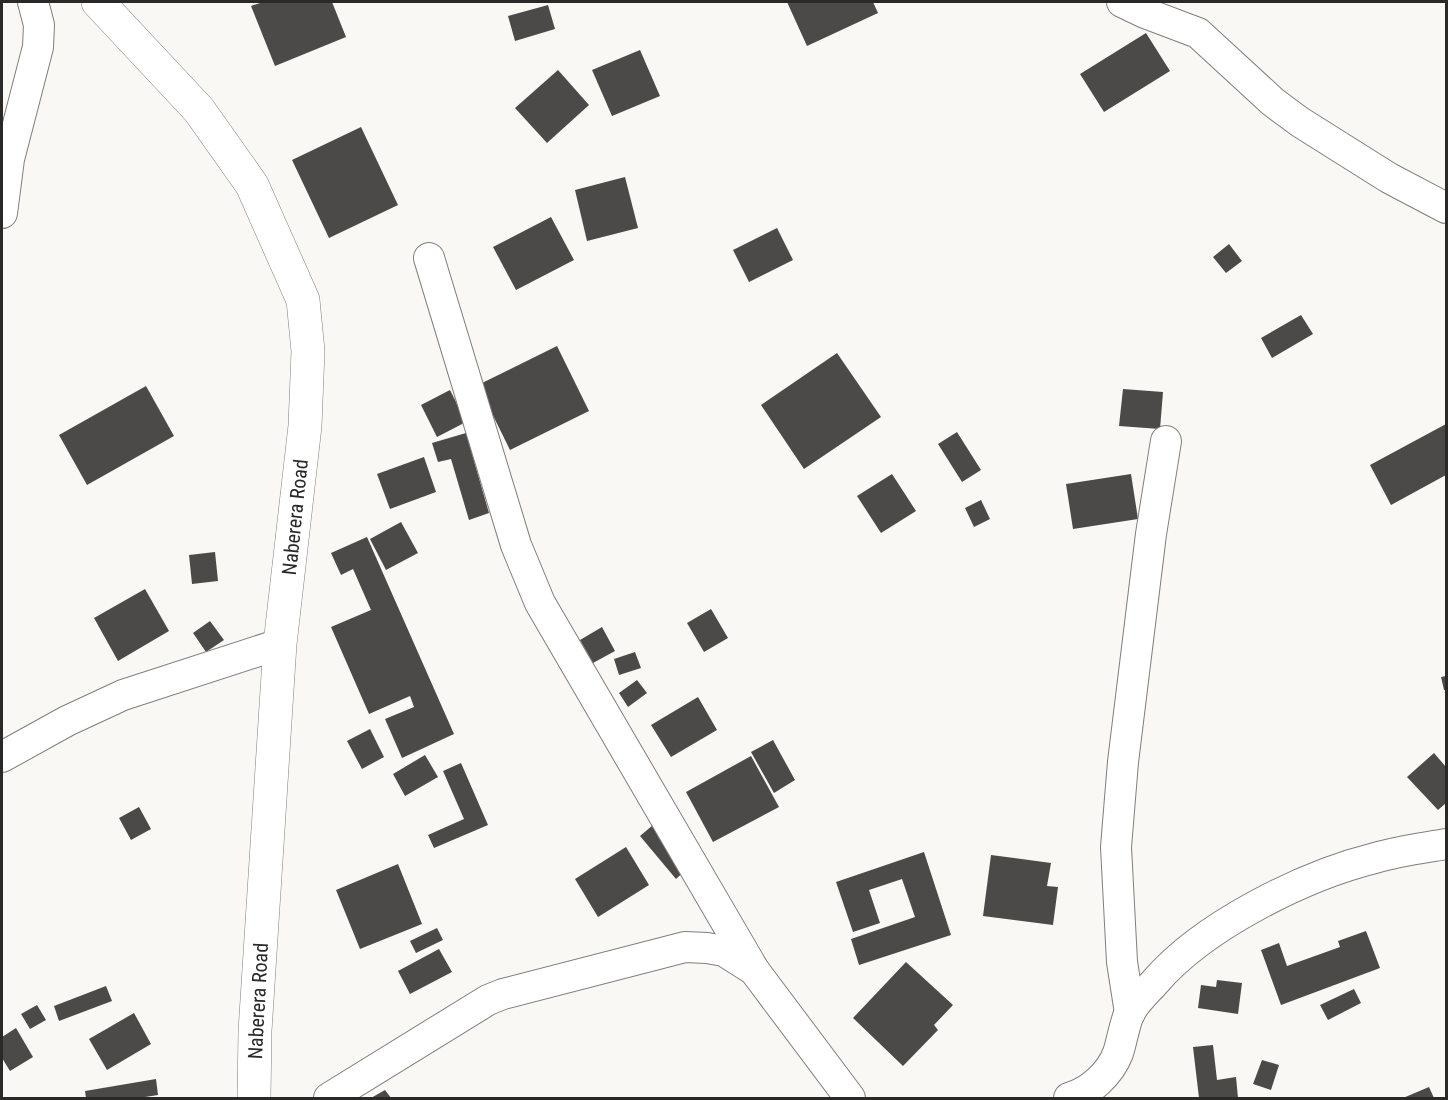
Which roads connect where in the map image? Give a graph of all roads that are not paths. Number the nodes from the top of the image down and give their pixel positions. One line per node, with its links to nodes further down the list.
1 (33, 2): 5 (street)
2 (98, 2): 8 (street, Naberera Road)
3 (1122, 2): 4 (street)
4 (1446, 208)
5 (2, 213)
6 (429, 258): 11 (street)
7 (1166, 441): 12 (street)
8 (280, 644): 9 (street); 13 (street, Naberera Road)
9 (2, 757)
10 (1446, 844): 12 (street)
11 (754, 970): 14 (street); 15 (street)
12 (1130, 1012): 16 (street)
13 (254, 1098)
14 (329, 1098)
15 (850, 1098)
16 (1069, 1098)

